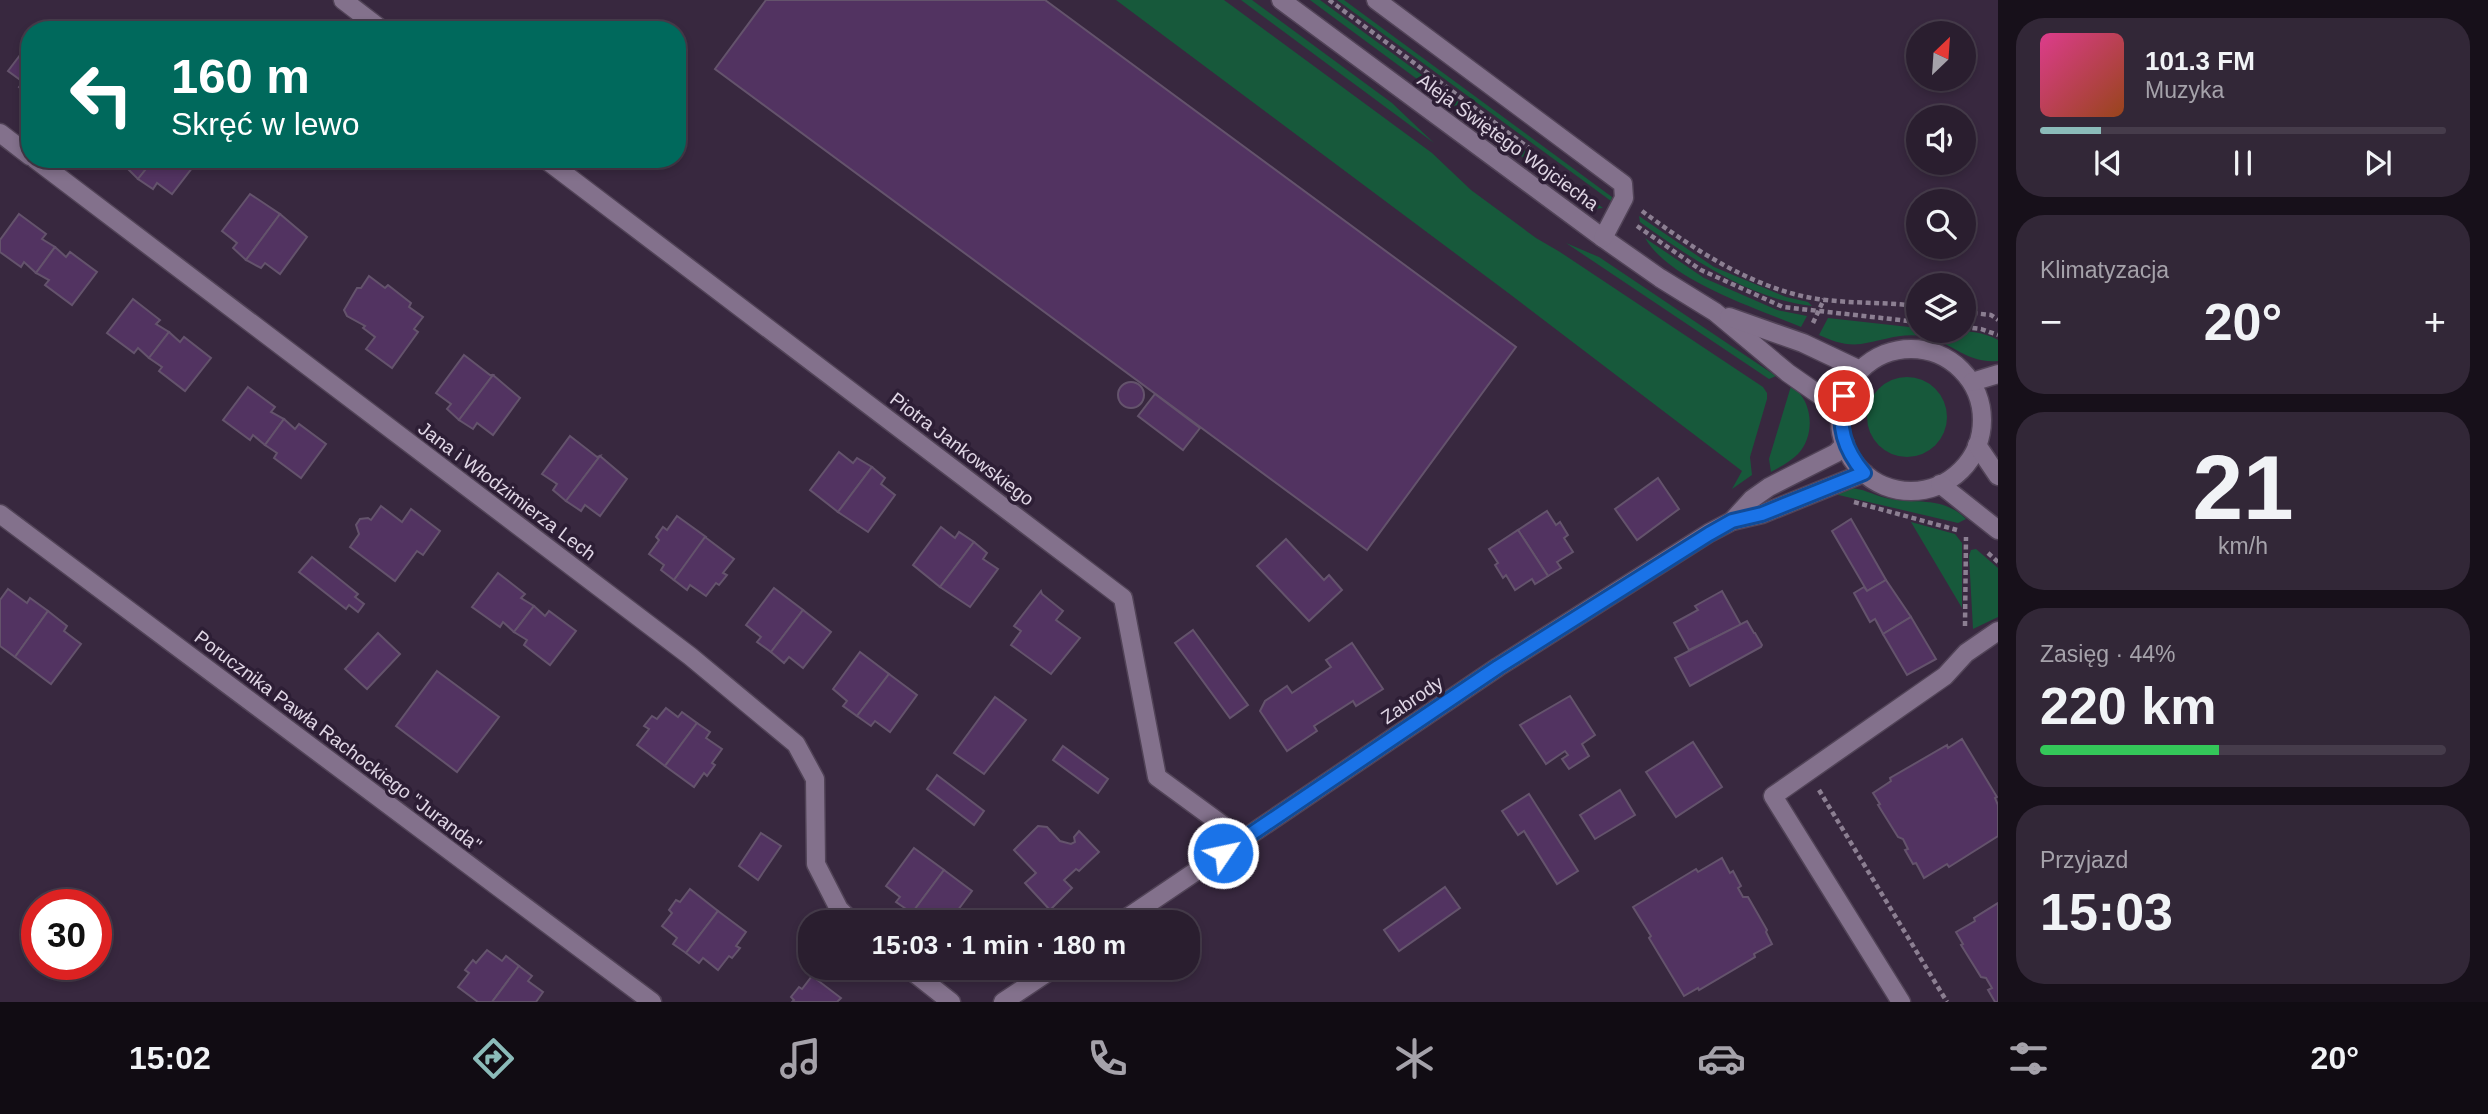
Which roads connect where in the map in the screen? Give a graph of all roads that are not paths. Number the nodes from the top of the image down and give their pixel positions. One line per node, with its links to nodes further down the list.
1 (343, 0): 4 (street)
2 (1281, 0): 9 (street, Aleja Świętego Wojciecha)
3 (1376, 0): 9 (street)
4 (370, 21)
5 (0, 133): 6 (street)
6 (21, 149)
7 (47, 168): 26 (street, Jana i Włodzimierza Lech)
8 (557, 168): 25 (street, Piotra Jankowskiego)
9 (1603, 238): 10 (street, Aleja Świętego Wojciecha)
10 (1715, 312): 11 (street, Aleja Świętego Wojciecha); 14 (street, Aleja Świętego Wojciecha)
11 (1860, 370): 13 (street); 14 (street)
12 (1998, 374): 13 (street)
13 (1972, 382): 15 (street)
14 (1841, 410): 16 (street)
15 (1990, 415): 17 (street)
16 (1845, 444): 18 (street); 22 (street, Zabrody)
17 (1978, 446): 19 (street); 20 (street)
18 (1864, 473): 20 (street); 22 (street, Zabrody)
19 (1998, 476)
20 (1940, 484): 23 (street)
21 (0, 514): 30 (street, Porucznika Pawła Rachockiego "Juranda")
22 (1732, 521): 25 (street, Zabrody)
23 (1998, 530)
24 (1998, 631): 33 (street)
25 (1243, 840): 27 (street, Zabrody)
26 (840, 910)
27 (1139, 910)
28 (923, 980): 31 (street)
29 (1036, 980): 32 (street)
30 (652, 1002)
31 (951, 1002)
32 (1003, 1002)
33 (1901, 1002)

